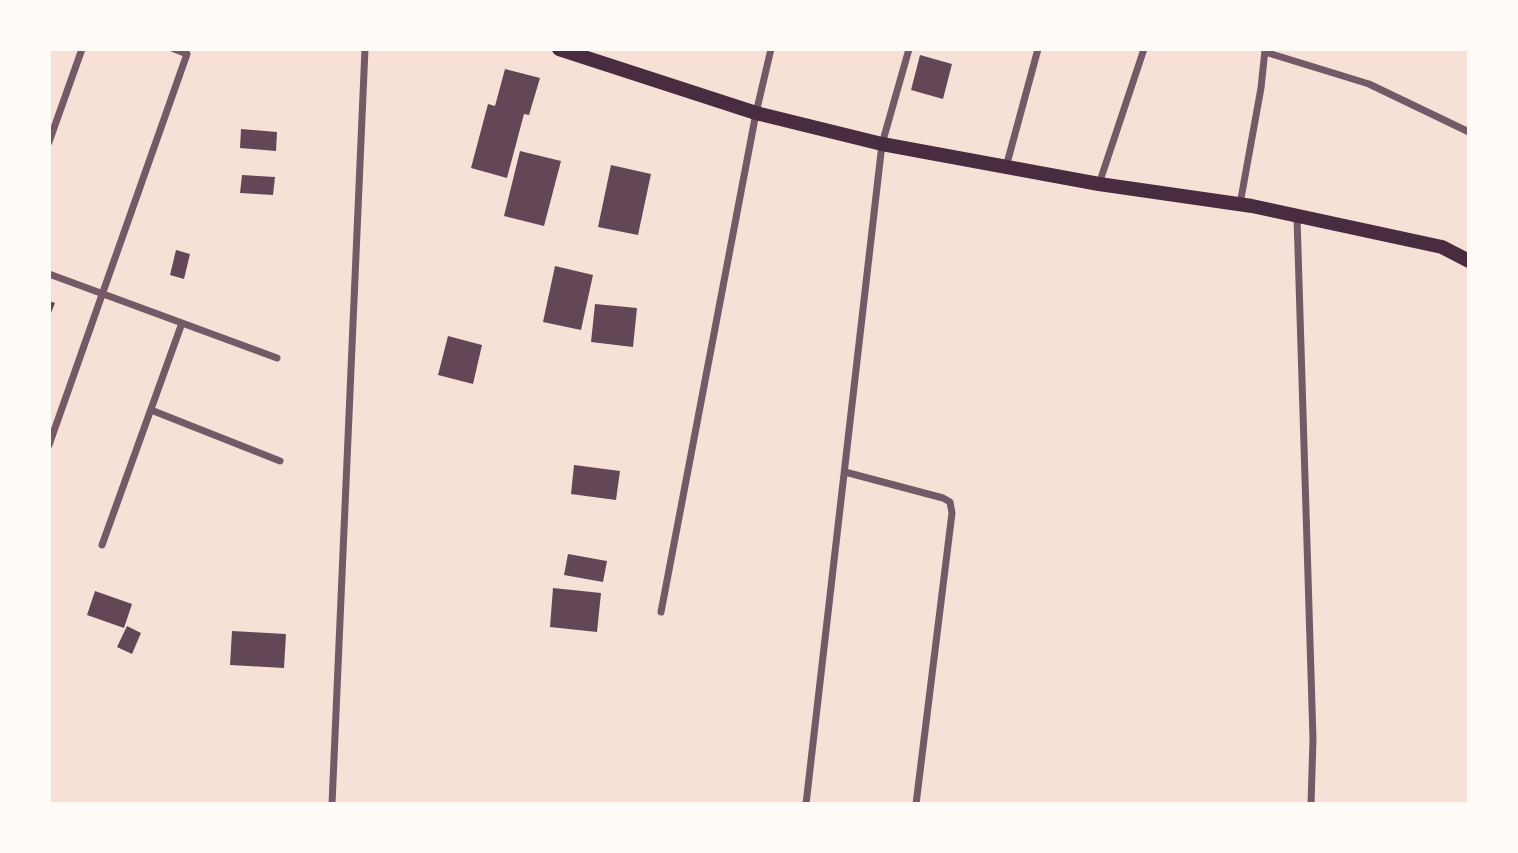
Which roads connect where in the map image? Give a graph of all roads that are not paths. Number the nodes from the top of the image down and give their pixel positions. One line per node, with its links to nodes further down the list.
1 (82, 49): 12 (street)
2 (174, 49): 20 (street)
3 (365, 49): 29 (street)
4 (559, 49): 10 (main road)
5 (771, 49): 10 (street)
6 (909, 49): 13 (street)
7 (1038, 49): 14 (street)
8 (1144, 49): 15 (street)
9 (1265, 51): 11 (street); 16 (street)
10 (756, 113): 13 (main road); 28 (street)
11 (1469, 132)
12 (49, 142)
13 (882, 144): 14 (main road); 26 (street)
14 (1006, 167): 15 (main road)
15 (1099, 184): 16 (main road)
16 (1240, 204): 17 (main road)
17 (1297, 216): 18 (main road); 32 (street)
18 (1469, 261)
19 (49, 274): 20 (street)
20 (102, 294): 21 (street); 24 (street)
21 (182, 323): 22 (street); 23 (street)
22 (276, 358)
23 (151, 410): 25 (street); 27 (street)
24 (49, 445)
25 (280, 461)
26 (845, 472): 30 (street); 31 (street)
27 (102, 545)
28 (661, 612)
29 (332, 804)
30 (806, 804)
31 (916, 804)
32 (1311, 804)

